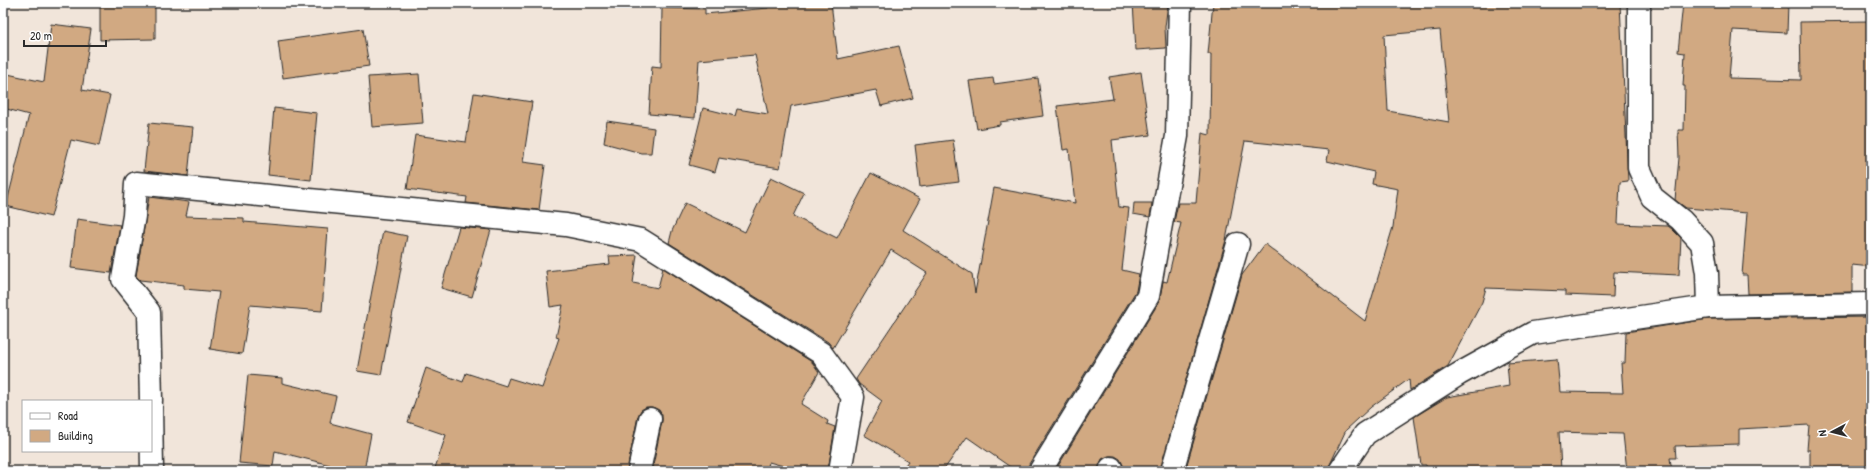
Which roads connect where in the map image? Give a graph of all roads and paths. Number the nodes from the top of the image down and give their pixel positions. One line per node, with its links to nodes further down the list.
1 (1180, 3): 12 (street)
2 (1639, 3): 5 (street)
3 (1238, 244): 13 (street)
4 (1871, 304): 5 (street)
5 (1708, 307): 14 (street)
6 (151, 400): 11 (street)
7 (650, 419): 10 (street)
8 (152, 452): 9 (street)
9 (152, 471)
10 (639, 471)
11 (840, 471)
12 (1040, 471)
13 (1172, 471)
14 (1340, 471)

